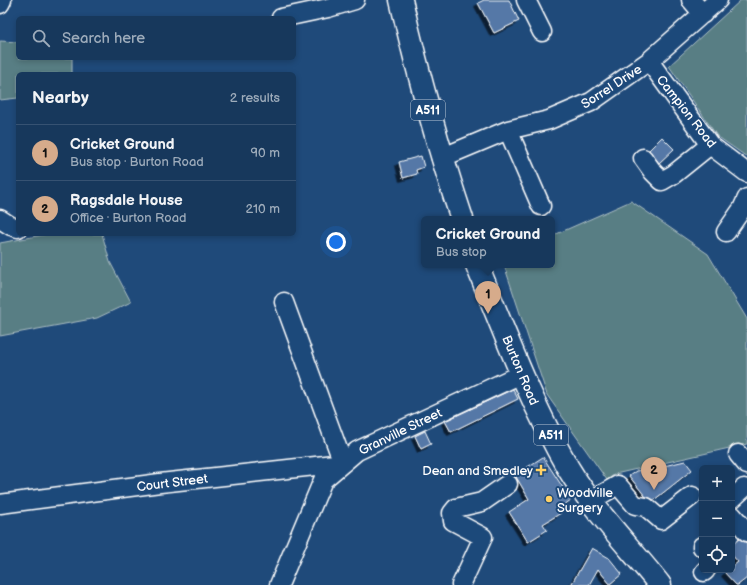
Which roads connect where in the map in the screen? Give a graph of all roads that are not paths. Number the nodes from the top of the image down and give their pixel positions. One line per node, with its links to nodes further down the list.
1 (2, 0): 7 (street)
2 (355, 0): 9 (street)
3 (401, 0): 14 (highway, A511)
4 (526, 0): 10 (street)
5 (691, 0): 8 (street)
6 (718, 0): 8 (street, Sorrel Drive)
7 (0, 4)
8 (703, 14): 11 (street, Sorrel Drive)
9 (290, 16)
10 (542, 32)
11 (649, 61): 12 (street, Sorrel Drive); 13 (street, Campion Road)
12 (508, 130): 14 (street, Sorrel Drive); 18 (street)
13 (710, 145): 15 (street); 16 (street, Campion Road)
14 (442, 158): 19 (highway, A511)
15 (643, 158)
16 (747, 173)
17 (746, 200): 22 (street)
18 (541, 206)
19 (461, 216)
20 (0, 219): 21 (street)
21 (16, 227)
22 (726, 232)
23 (478, 268): 25 (highway, Burton Road / A511)
24 (284, 302): 26 (street)
25 (521, 374): 26 (street, Granville Street); 29 (highway, Burton Road / A511)
26 (343, 463): 30 (street, Court Street); 31 (street, Granville Street)
27 (508, 484): 32 (street)
28 (692, 496): 29 (street)
29 (590, 501): 33 (highway, Burton Road / A511)
30 (0, 504)
31 (279, 585)
32 (461, 585)
33 (660, 585)

